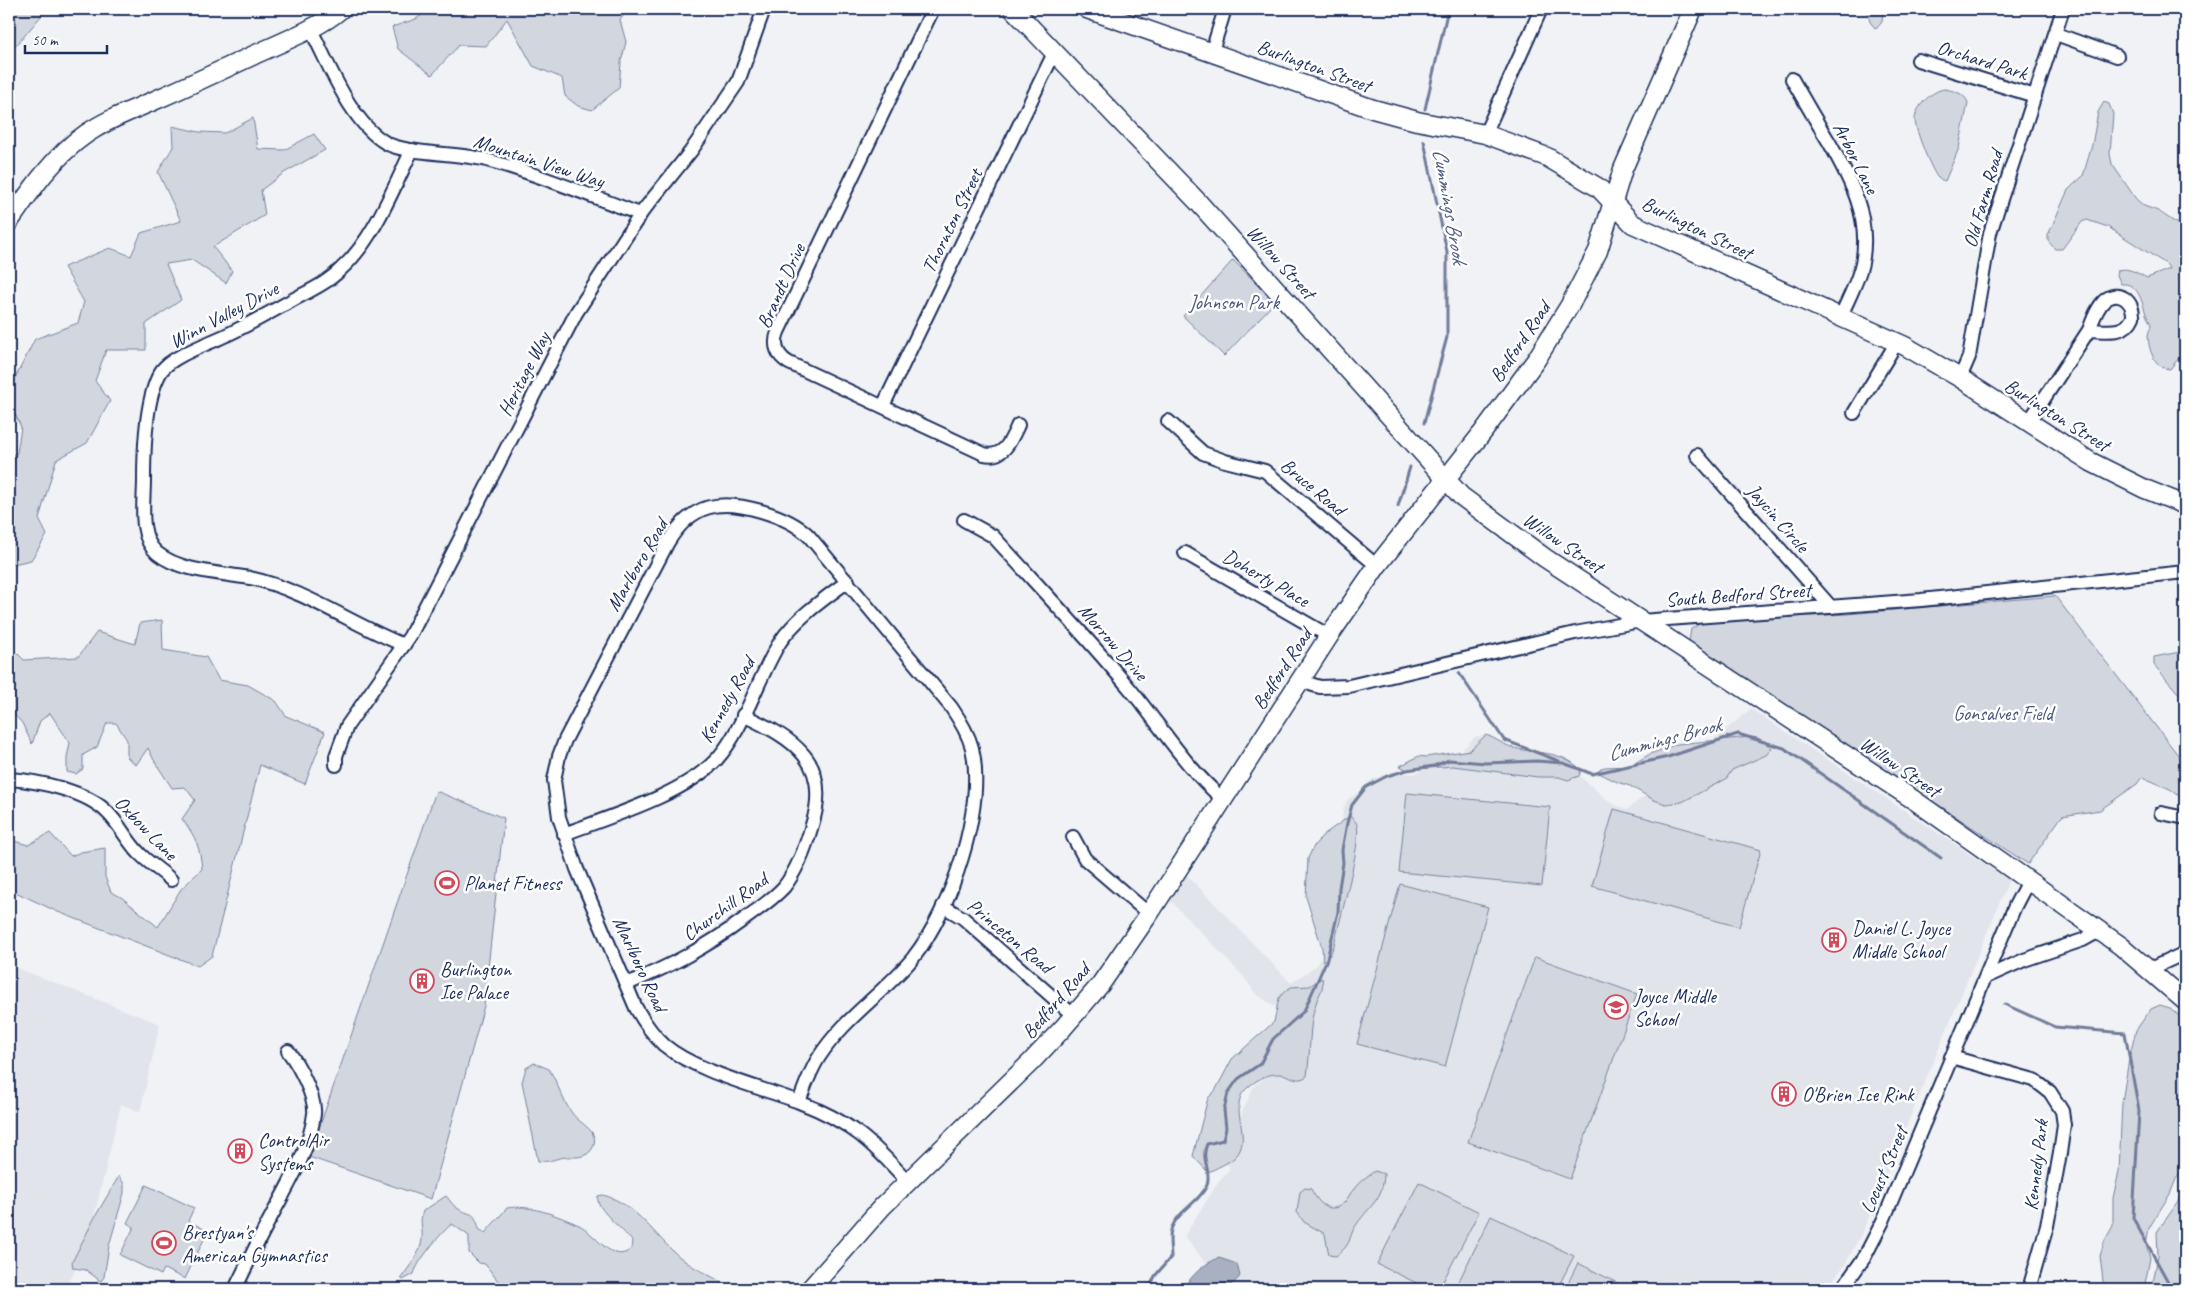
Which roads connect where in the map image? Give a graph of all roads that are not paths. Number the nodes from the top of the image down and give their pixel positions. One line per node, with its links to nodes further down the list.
1 (341, 9): 10 (street)
2 (764, 9): 21 (street, Heritage Way)
3 (932, 9): 27 (street, Brandt Drive)
4 (1013, 9): 13 (street, Willow Street)
5 (1225, 9): 12 (street)
6 (1541, 9): 18 (street)
7 (1693, 9): 20 (street, Bedford Road)
8 (2063, 9): 11 (street, Old Farm Road)
9 (1094, 10): 12 (street, Burlington Street)
10 (310, 28): 19 (street, Mountain View Way); 22 (street)
11 (2056, 34): 14 (street); 17 (street, Old Farm Road)
12 (1212, 52): 18 (street, Burlington Street)
13 (1054, 53): 27 (street, Thornton Street); 33 (street, Willow Street)
14 (2117, 56)
15 (1918, 60): 17 (street, Orchard Park)
16 (1792, 79): 23 (street, Arbor Lane)
17 (2035, 96): 26 (street, Old Farm Road)
18 (1485, 134): 20 (street, Burlington Street)
19 (412, 150): 21 (street, Mountain View Way); 43 (street, Winn Valley Drive)
20 (1613, 204): 23 (street, Burlington Street); 33 (street, Bedford Road)
21 (640, 214): 43 (street, Heritage Way)
22 (9, 222)
23 (1841, 316): 25 (street, Burlington Street)
24 (2089, 330): 30 (street)
25 (1897, 342): 26 (street, Burlington Street); 28 (street)
26 (1960, 378): 30 (street, Burlington Street)
27 (883, 406): 31 (street, Brandt Drive)
28 (1854, 413)
29 (1168, 421): 37 (street, Bruce Road)
30 (2028, 423): 34 (street, Burlington Street)
31 (1018, 425)
32 (1697, 455): 40 (street, Jaycin Circle)
33 (1445, 480): 37 (street, Bedford Road); 41 (street, Willow Street)
34 (2185, 505)
35 (964, 520): 48 (street, Morrow Drive)
36 (1185, 553): 42 (street, Doherty Place)
37 (1377, 566): 42 (street, Bedford Road)
38 (2185, 572): 40 (street, South Bedford Street)
39 (848, 581): 45 (street, Kennedy Road); 51 (street, Marlboro Road); 55 (street, Marlboro Road)
40 (1831, 607): 41 (street, South Bedford Street)
41 (1641, 621): 44 (street, South Bedford Street); 54 (street, Willow Street)
42 (1329, 636): 44 (street, Bedford Road)
43 (404, 645): 46 (street, Heritage Way)
44 (1300, 680): 48 (street, Bedford Road)
45 (743, 715): 51 (street, Kennedy Road); 61 (street, Churchill Road)
46 (336, 765)
47 (9, 779): 53 (street, Oxbow Lane)
48 (1223, 799): 56 (street, Bedford Road)
49 (2161, 813): 50 (street)
50 (2185, 818)
51 (564, 834): 61 (street, Marlboro Road)
52 (1073, 837): 56 (street)
53 (171, 880)
54 (2028, 881): 57 (street, Willow Street); 60 (street, Locust Street)
55 (943, 906): 63 (street, Princeton Road); 66 (street, Marlboro Road)
56 (1149, 914): 63 (street, Bedford Road)
57 (2099, 931): 59 (street, Willow Street); 60 (street)
58 (2185, 953): 59 (street)
59 (2150, 969): 62 (street, Willow Street)
60 (1986, 977): 65 (street, Locust Street)
61 (626, 984): 66 (street, Marlboro Road)
62 (2185, 1001)
63 (1074, 1016): 67 (street, Bedford Road)
64 (288, 1051): 68 (street)
65 (1951, 1057): 70 (street, Locust Street); 71 (street, Kennedy Park)
66 (799, 1102): 67 (street, Marlboro Road)
67 (908, 1182): 69 (street, Bedford Road)
68 (235, 1289)
69 (810, 1289)
70 (1842, 1289)
71 (2029, 1289)

